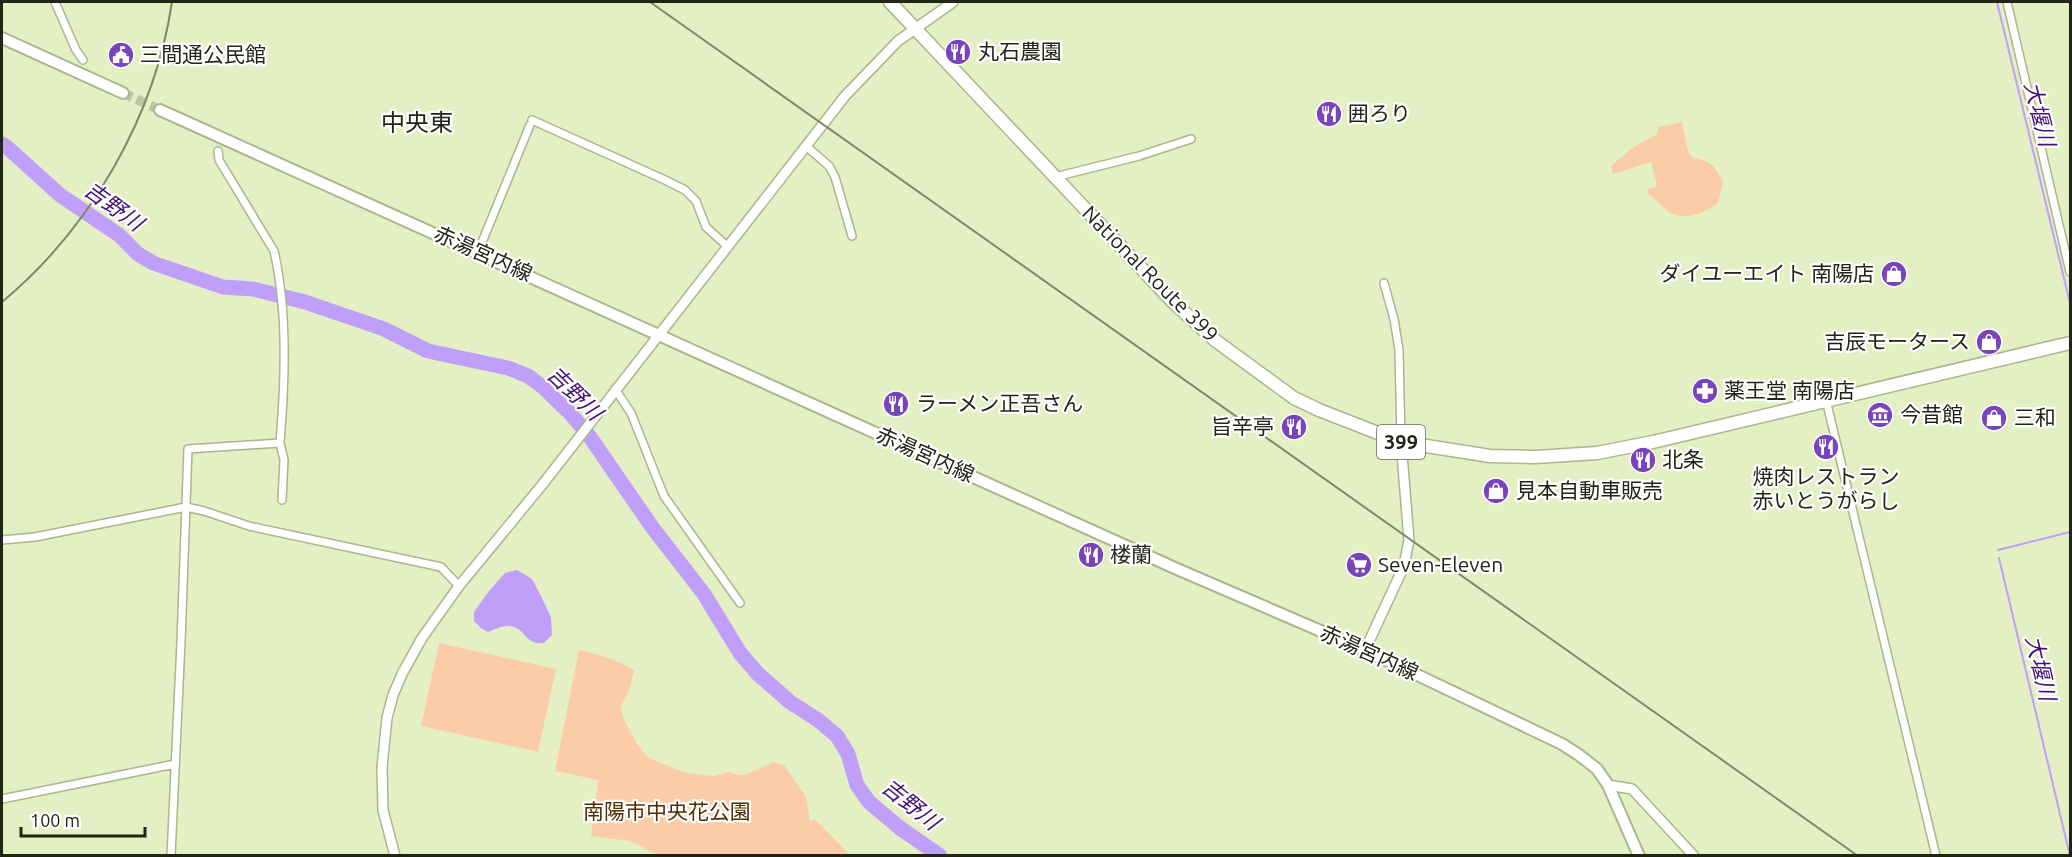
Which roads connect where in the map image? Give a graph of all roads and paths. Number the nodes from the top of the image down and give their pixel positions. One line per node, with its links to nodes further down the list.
1 (55, 2): 7 (street)
2 (890, 2): 5 (highway, National Route 399 / 399)
3 (953, 2): 5 (street)
4 (2007, 2): 17 (street)
5 (914, 28): 11 (street); 13 (highway, National Route 399 / 399)
6 (2, 38): 8 (main road)
7 (83, 60)
8 (123, 93)
9 (160, 110): 16 (main road, 赤湯宮内線)
10 (1191, 139): 13 (street)
11 (806, 146): 14 (street); 15 (street)
12 (218, 151): 24 (street)
13 (1054, 177): 23 (highway, National Route 399 / 399)
14 (852, 236)
15 (727, 246): 16 (street); 19 (street)
16 (478, 252): 19 (main road, 赤湯宮内線)
17 (2070, 272)
18 (1384, 283): 23 (street)
19 (658, 334): 21 (street); 30 (main road, 赤湯宮内線)
20 (2070, 343): 22 (highway, National Route 399 / 399)
21 (615, 389): 28 (street); 29 (street)
22 (1827, 400): 23 (highway, National Route 399 / 399); 38 (street)
23 (1401, 442): 30 (street)
24 (280, 443): 25 (street); 26 (street)
25 (282, 500)
26 (186, 507): 27 (street); 28 (street); 31 (street)
27 (2, 540)
28 (459, 586): 35 (street)
29 (740, 603)
30 (1365, 650): 32 (main road, 赤湯宮内線)
31 (175, 764): 33 (street); 34 (street)
32 (1608, 785): 36 (main road, 赤湯宮内線); 37 (street)
33 (2, 799)
34 (171, 855)
35 (395, 855)
36 (1639, 855)
37 (1694, 855)
38 (1936, 855)

